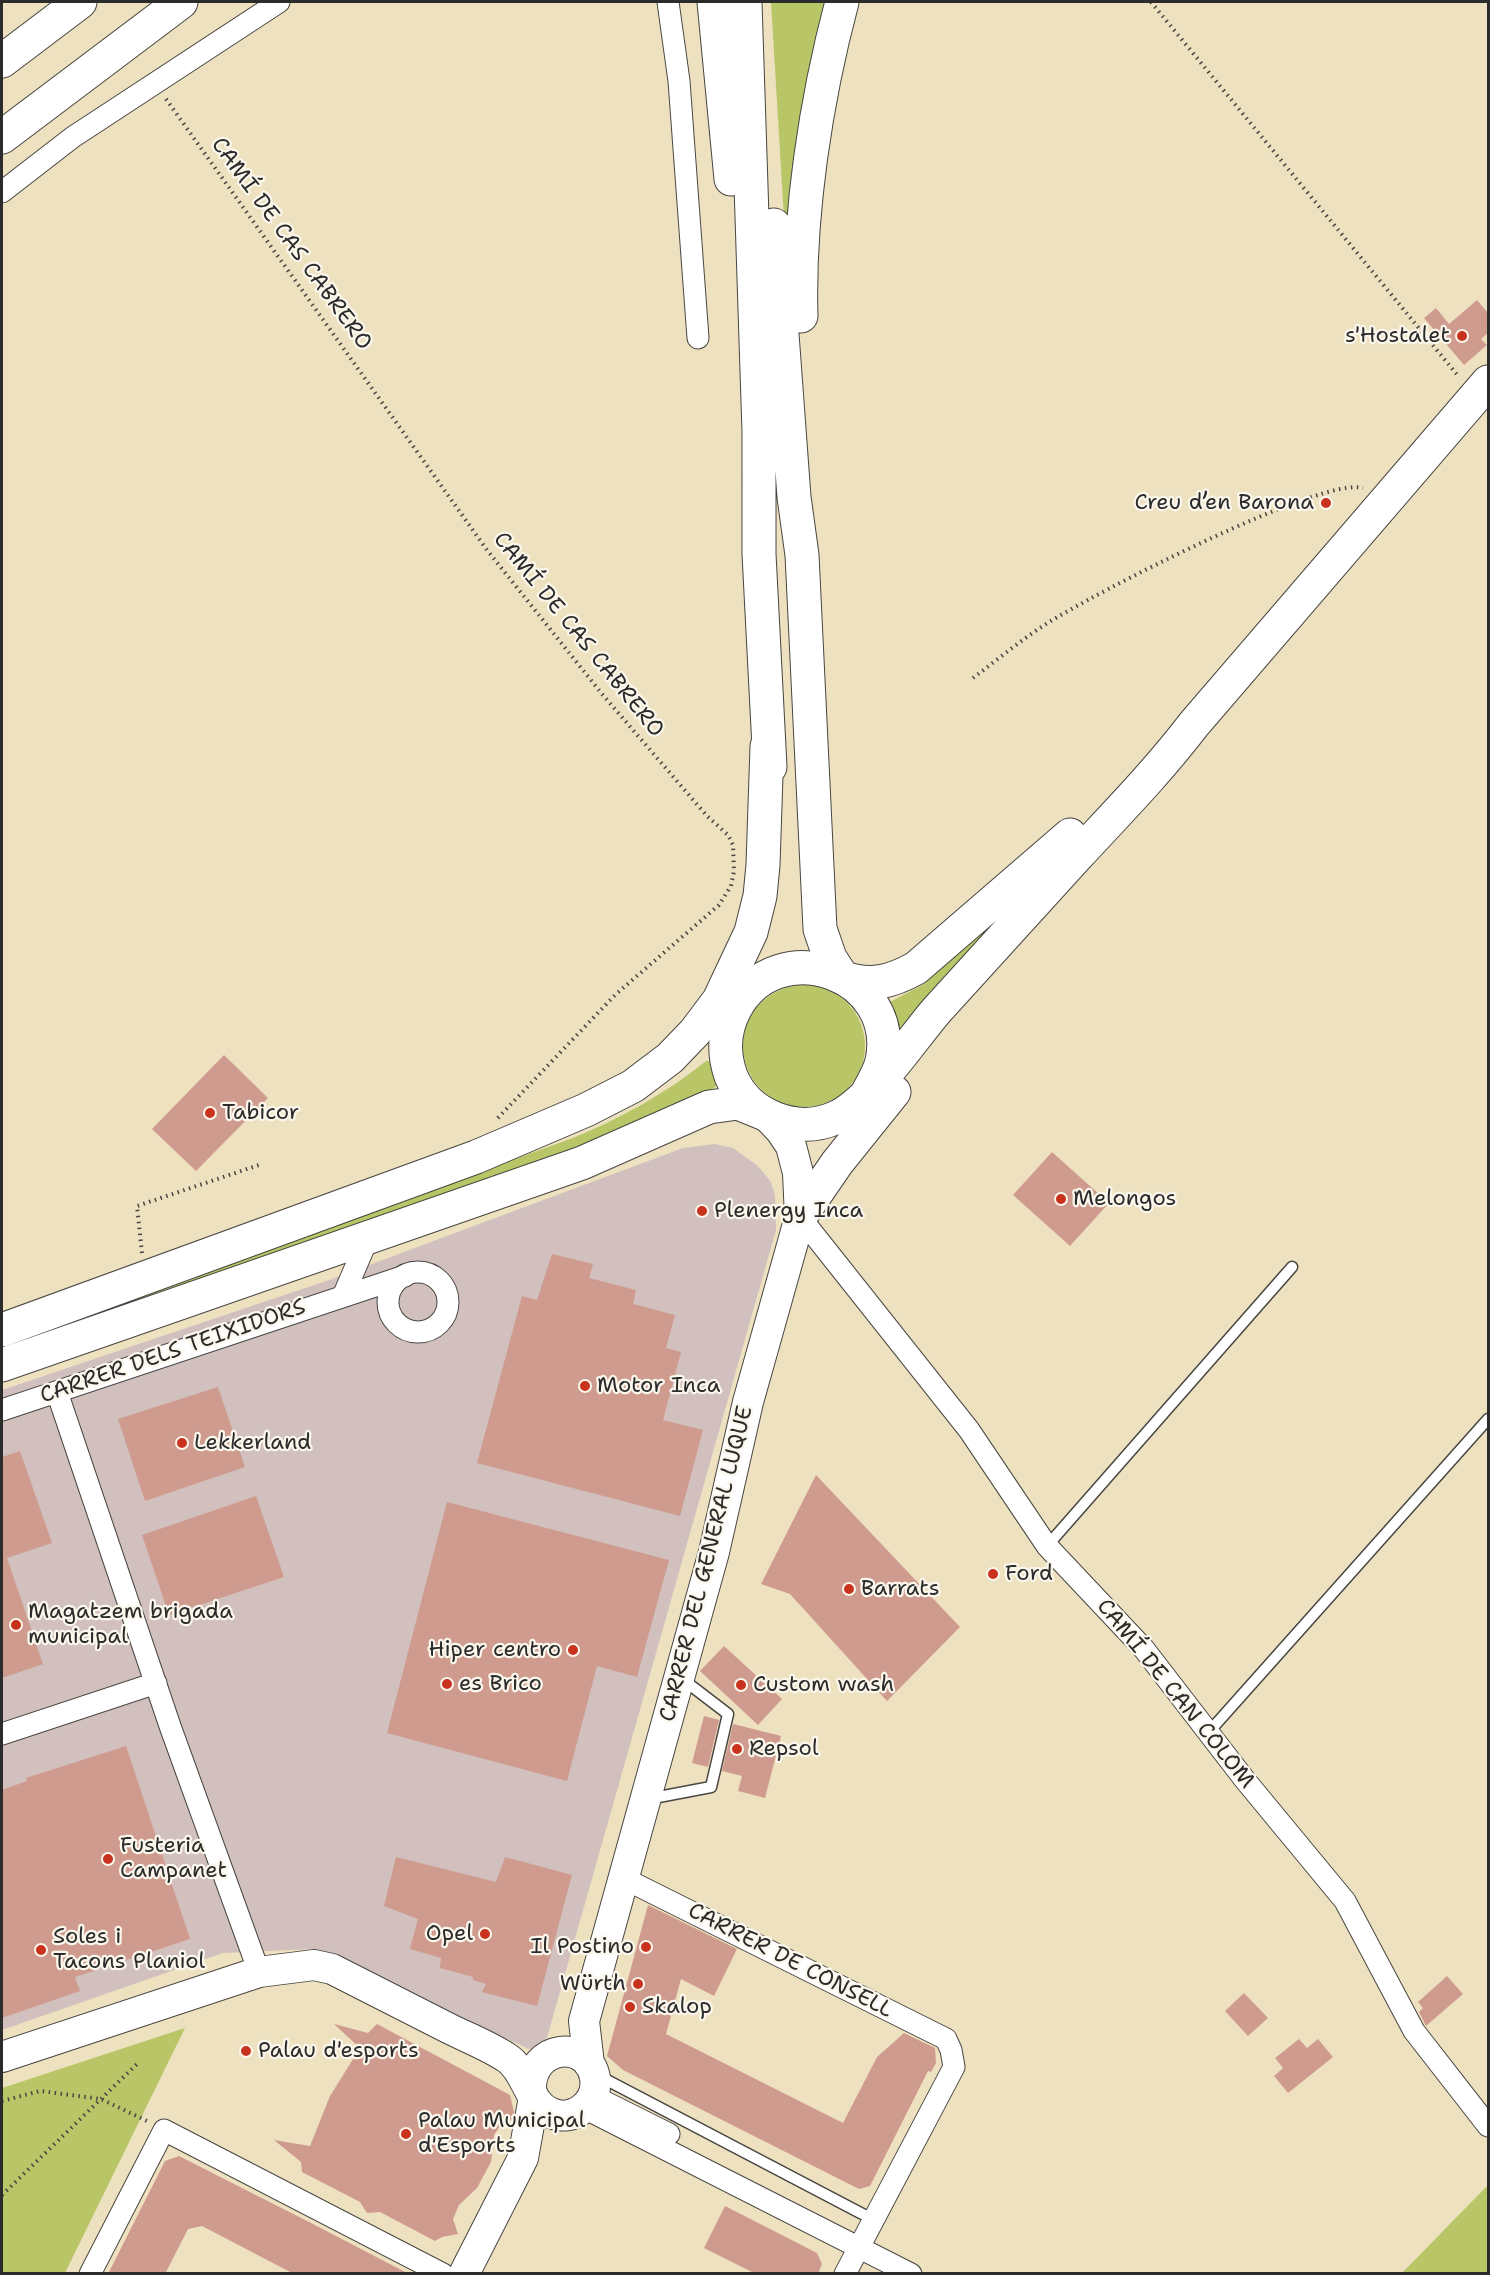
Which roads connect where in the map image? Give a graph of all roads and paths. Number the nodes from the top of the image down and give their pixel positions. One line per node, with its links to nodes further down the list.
1 (80, 2): 10 (main road)
2 (181, 2): 12 (main road)
3 (279, 2): 11 (street)
4 (668, 2): 14 (street)
5 (714, 2): 17 (main road)
6 (745, 2): 17 (main road)
7 (761, 2): 18 (main road)
8 (842, 2): 18 (main road)
9 (1151, 2): 15 (path)
10 (2, 61)
11 (155, 84): 13 (street); 27 (path, CAMÍ DE CAS CABRERO)
12 (2, 137)
13 (2, 192)
14 (698, 338)
15 (1482, 389): 16 (main road)
16 (1385, 500): 19 (path); 20 (main road)
17 (759, 554): 21 (main road)
18 (802, 555): 23 (main road)
19 (972, 678)
20 (1194, 724): 22 (main road); 23 (main road)
21 (767, 746): 24 (main road); 28 (main road)
22 (1158, 772): 25 (main road); 30 (main road)
23 (843, 978): 24 (main road); 25 (main road)
24 (741, 1001): 26 (main road); 28 (main road)
25 (865, 1097): 26 (main road); 30 (main road)
26 (765, 1114): 30 (main road, CARRER DEL GENERAL LUQUE); 31 (main road)
27 (493, 1123)
28 (476, 1157): 34 (main road)
29 (262, 1164): 34 (path)
30 (800, 1217): 42 (street, CAMÍ DE CAN COLOM); 43 (main road, CARRER DEL GENERAL LUQUE)
31 (368, 1238): 35 (street); 38 (main road)
32 (1292, 1267): 42 (lane)
33 (405, 1276): 35 (street, CARRER DELS TEIXIDORS); 36 (street); 36 (street)
34 (145, 1278): 37 (main road)
35 (344, 1294): 36 (street); 39 (street, CARRER DELS TEIXIDORS)
36 (392, 1317)
37 (2, 1330)
38 (2, 1365)
39 (57, 1392): 40 (street, CARRER DELS TEIXIDORS); 44 (street)
40 (2, 1410)
41 (1488, 1419): 45 (lane)
42 (1047, 1546): 45 (street, CAMÍ DE CAN COLOM)
43 (680, 1677): 47 (main road, CARRER DEL GENERAL LUQUE); 47 (lane)
44 (156, 1683): 46 (street); 49 (street)
45 (1208, 1732): 59 (street, CAMÍ DE CAN COLOM)
46 (2, 1734)
47 (645, 1799): 48 (main road, CARRER DEL GENERAL LUQUE)
48 (623, 1878): 50 (main road, CARRER DEL GENERAL LUQUE); 63 (street, CARRER DE CONSELL)
49 (259, 1972): 52 (main road); 53 (main road)
50 (584, 2020): 51 (main road); 55 (main road, CARRER DEL GENERAL LUQUE)
51 (547, 2056): 53 (main road); 55 (main road); 56 (main road)
52 (2, 2057)
53 (509, 2059): 56 (main road)
54 (140, 2062): 57 (path)
55 (586, 2091): 56 (main road); 61 (main road); 63 (lane); 64 (street)
56 (532, 2092): 61 (main road)
57 (101, 2099): 58 (path); 60 (path); 62 (path)
58 (2, 2101)
59 (1488, 2126)
60 (164, 2130): 65 (street); 66 (street)
61 (523, 2158): 67 (main road)
62 (2, 2195)
63 (872, 2219): 64 (street)
64 (858, 2247): 68 (street); 69 (street)
65 (90, 2274)
66 (443, 2274)
67 (464, 2274)
68 (845, 2274)
69 (911, 2274)

